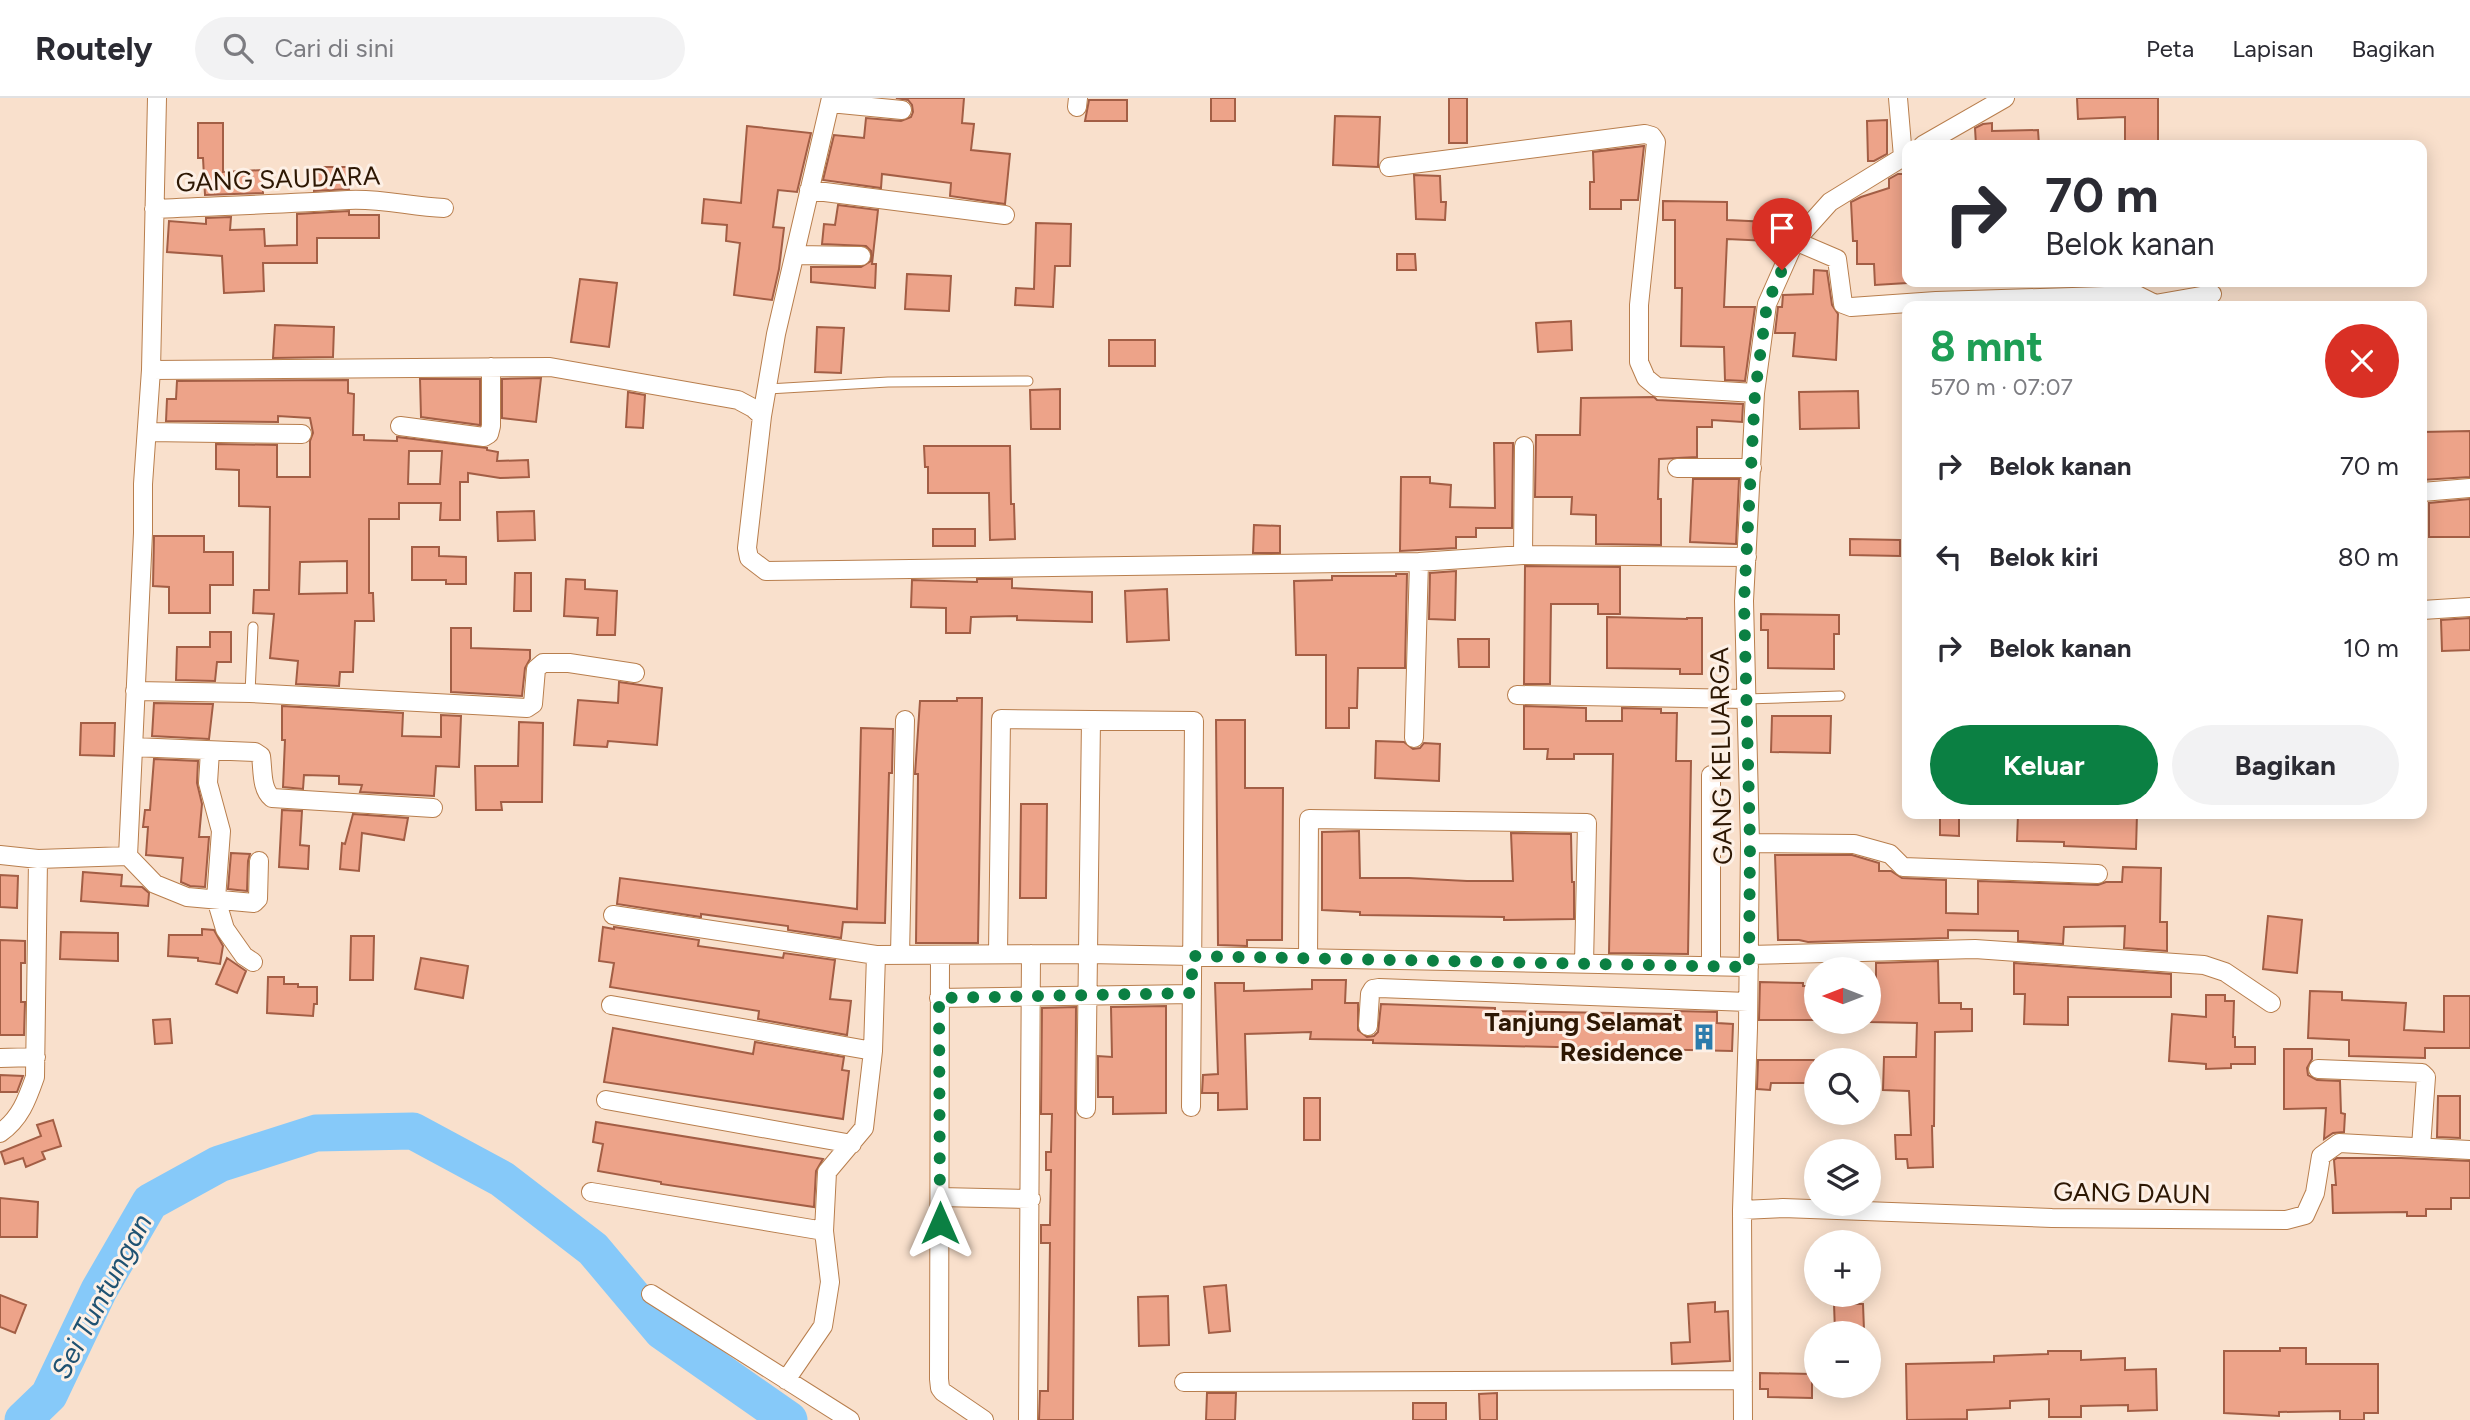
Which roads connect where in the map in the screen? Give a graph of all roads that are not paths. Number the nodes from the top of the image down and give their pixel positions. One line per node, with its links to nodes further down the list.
1 (157, 98): 12 (street)
2 (1898, 98): 6 (street)
3 (2005, 98): 7 (street)
4 (831, 100): 5 (street); 10 (street)
5 (902, 110)
6 (1903, 140)
7 (1932, 140)
8 (1902, 158): 14 (street, GANG KELUARGA)
9 (1389, 167): 26 (street)
10 (808, 190): 13 (street); 15 (street)
11 (444, 208): 12 (street, GANG SAUDARA)
12 (155, 209): 23 (street)
13 (1005, 215)
14 (1800, 235): 21 (street); 26 (street, GANG KELUARGA)
15 (796, 255): 16 (street); 25 (street)
16 (862, 257)
17 (2212, 294): 20 (street)
18 (1936, 301): 19 (street)
19 (2148, 301)
20 (2176, 301)
21 (1902, 303)
22 (491, 367): 23 (street); 27 (street); 28 (street)
23 (151, 370): 29 (street)
24 (1028, 381): 25 (lane)
25 (768, 389): 27 (street)
26 (1755, 393): 33 (street, GANG KELUARGA)
27 (762, 416): 38 (street)
28 (400, 426)
29 (148, 432): 30 (street); 43 (street)
30 (302, 434)
31 (1524, 446): 36 (street)
32 (1677, 468): 33 (street)
33 (1752, 468): 37 (street, GANG KELUARGA)
34 (2470, 488): 35 (street)
35 (2427, 492)
36 (1523, 555): 37 (street); 38 (street)
37 (1748, 557): 47 (street, GANG KELUARGA)
38 (1419, 562): 50 (street)
39 (2470, 607): 40 (street)
40 (2427, 610)
41 (253, 627): 44 (lane)
42 (635, 673): 44 (street)
43 (135, 691): 44 (street); 51 (street)
44 (250, 693)
45 (1517, 695): 47 (street)
46 (1840, 696): 47 (lane)
47 (1745, 699): 55 (street, GANG KELUARGA)
48 (905, 720): 67 (street)
49 (1091, 720): 63 (street); 65 (street); 69 (street)
50 (1414, 738)
51 (133, 747): 52 (street); 57 (street)
52 (210, 751): 54 (street); 61 (street)
53 (1712, 775): 74 (street)
54 (433, 808)
55 (1750, 843): 60 (street); 71 (street, GANG KELUARGA)
56 (0, 855): 58 (street)
57 (128, 856): 58 (street); 61 (street)
58 (38, 859): 84 (street)
59 (259, 861): 61 (street)
60 (2098, 874)
61 (216, 899): 72 (street)
62 (612, 915): 66 (street)
63 (998, 954): 64 (street); 68 (street)
64 (1031, 954): 65 (street); 76 (street)
65 (1088, 954): 69 (street); 77 (street)
66 (876, 955): 67 (street); 83 (street)
67 (900, 955): 68 (street)
68 (940, 955): 78 (street)
69 (1192, 956): 70 (street); 75 (street)
70 (1308, 958): 73 (street); 73 (street)
71 (1749, 961): 74 (street); 79 (street, GANG KELUARGA); 80 (street)
72 (253, 962)
73 (1584, 964): 74 (street)
74 (1712, 965)
75 (1192, 993): 77 (street); 88 (street)
76 (1031, 996): 77 (street); 78 (street); 96 (street)
77 (1087, 996): 89 (street)
78 (939, 998): 95 (street)
79 (1748, 1002): 82 (street); 97 (street, GANG KELUARGA)
80 (2272, 1003)
81 (611, 1005): 83 (street)
82 (1368, 1026)
83 (873, 1051): 91 (street)
84 (36, 1057): 85 (street); 90 (street)
85 (0, 1058)
86 (2318, 1069): 92 (street)
87 (606, 1100): 91 (street)
88 (1191, 1107)
89 (1086, 1108)
90 (0, 1133)
91 (852, 1144): 98 (street)
92 (2421, 1147): 93 (street, GANG DAUN); 97 (street, GANG DAUN)
93 (2470, 1150)
94 (591, 1192): 98 (street)
95 (940, 1197): 96 (street); 104 (street)
96 (1031, 1199): 105 (street)
97 (1742, 1210): 101 (street, GANG KELUARGA)
98 (824, 1231): 100 (street)
99 (651, 1294): 100 (street)
100 (786, 1380): 103 (street)
101 (1743, 1380): 102 (street); 106 (street, GANG KELUARGA)
102 (1184, 1382)
103 (850, 1420)
104 (984, 1420)
105 (1028, 1420)
106 (1743, 1420)

